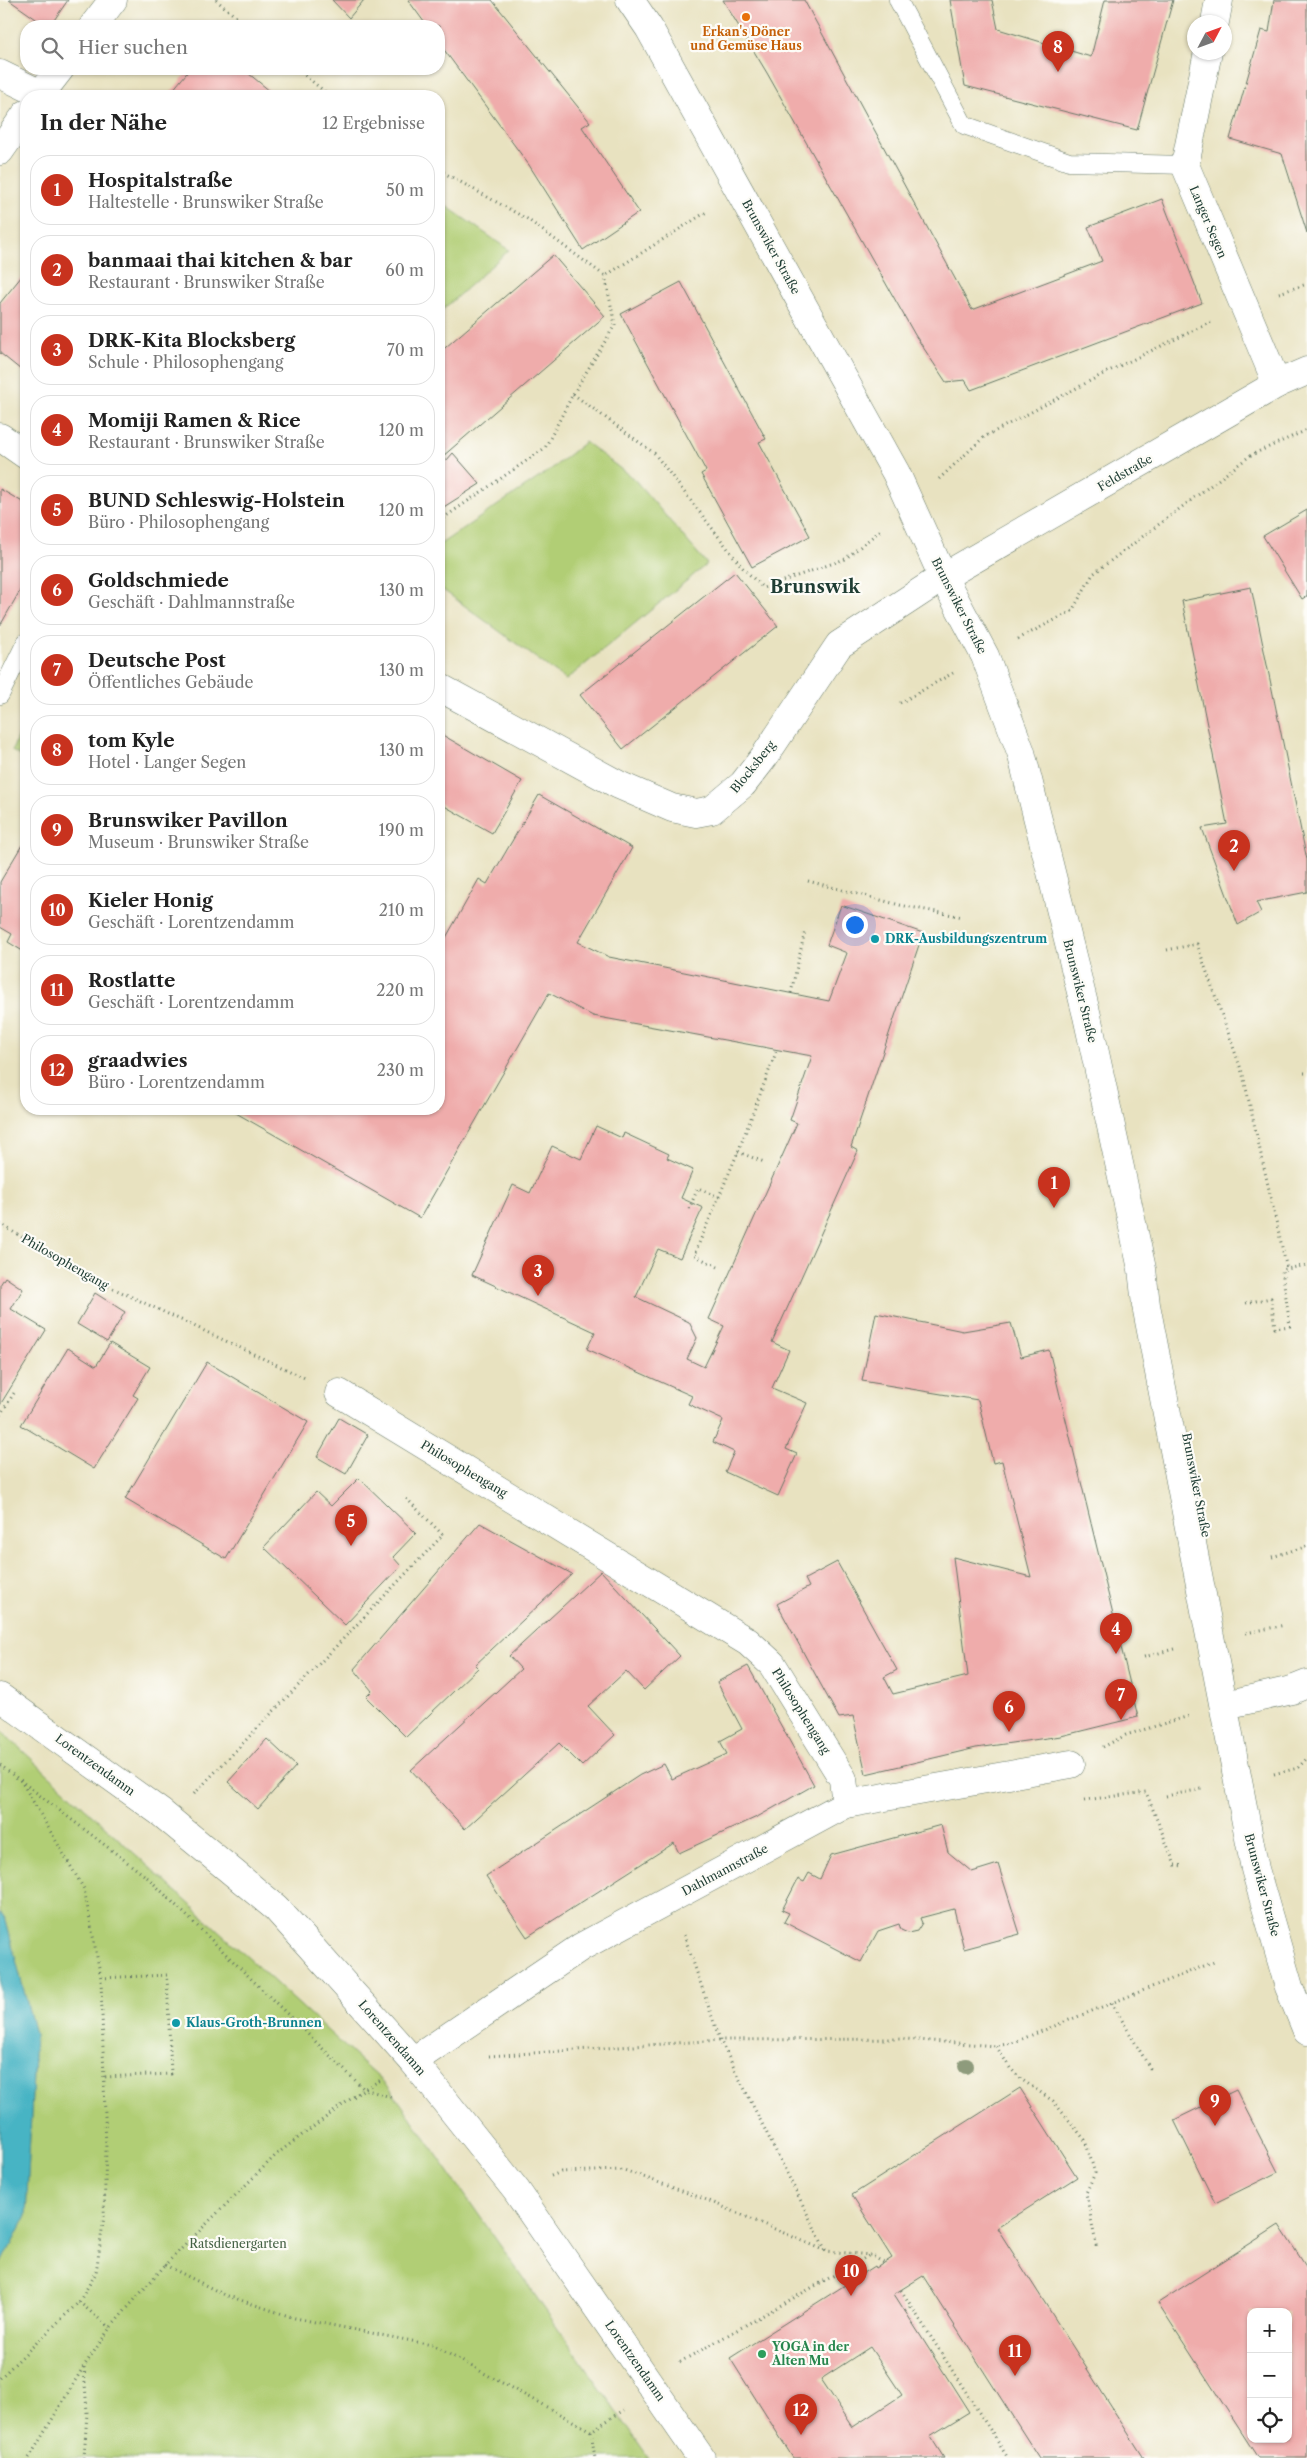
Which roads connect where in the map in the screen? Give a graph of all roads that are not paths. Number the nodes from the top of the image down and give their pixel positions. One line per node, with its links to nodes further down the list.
1 (113, 0): 6 (street)
2 (630, 0): 19 (street, Brunswiker Straße)
3 (898, 0): 14 (lane)
4 (1219, 0): 5 (street)
5 (1216, 15)
6 (98, 20)
7 (1206, 60): 14 (street)
8 (0, 74): 10 (street)
9 (55, 75): 11 (street)
10 (21, 90)
11 (44, 90)
12 (20, 122): 13 (street)
13 (0, 151)
14 (1185, 165): 16 (street, Langer Segen)
15 (1307, 371): 16 (street, Feldstraße)
16 (1277, 384): 19 (street, Feldstraße)
17 (0, 437): 18 (street)
18 (20, 451)
19 (943, 577): 21 (street, Blocksberg); 26 (street, Brunswiker Straße)
20 (20, 654): 22 (lane)
21 (445, 690)
22 (0, 694)
23 (339, 1394): 28 (street, Philosophengang)
24 (1307, 1684): 26 (street)
25 (0, 1697): 30 (street, Lorentzendamm)
26 (1225, 1705): 29 (street, Brunswiker Straße)
27 (1071, 1764): 28 (street, Dahlmannstraße)
28 (846, 1804): 30 (street, Dahlmannstraße)
29 (1307, 2031)
30 (414, 2061): 31 (street, Lorentzendamm)
31 (701, 2458)

